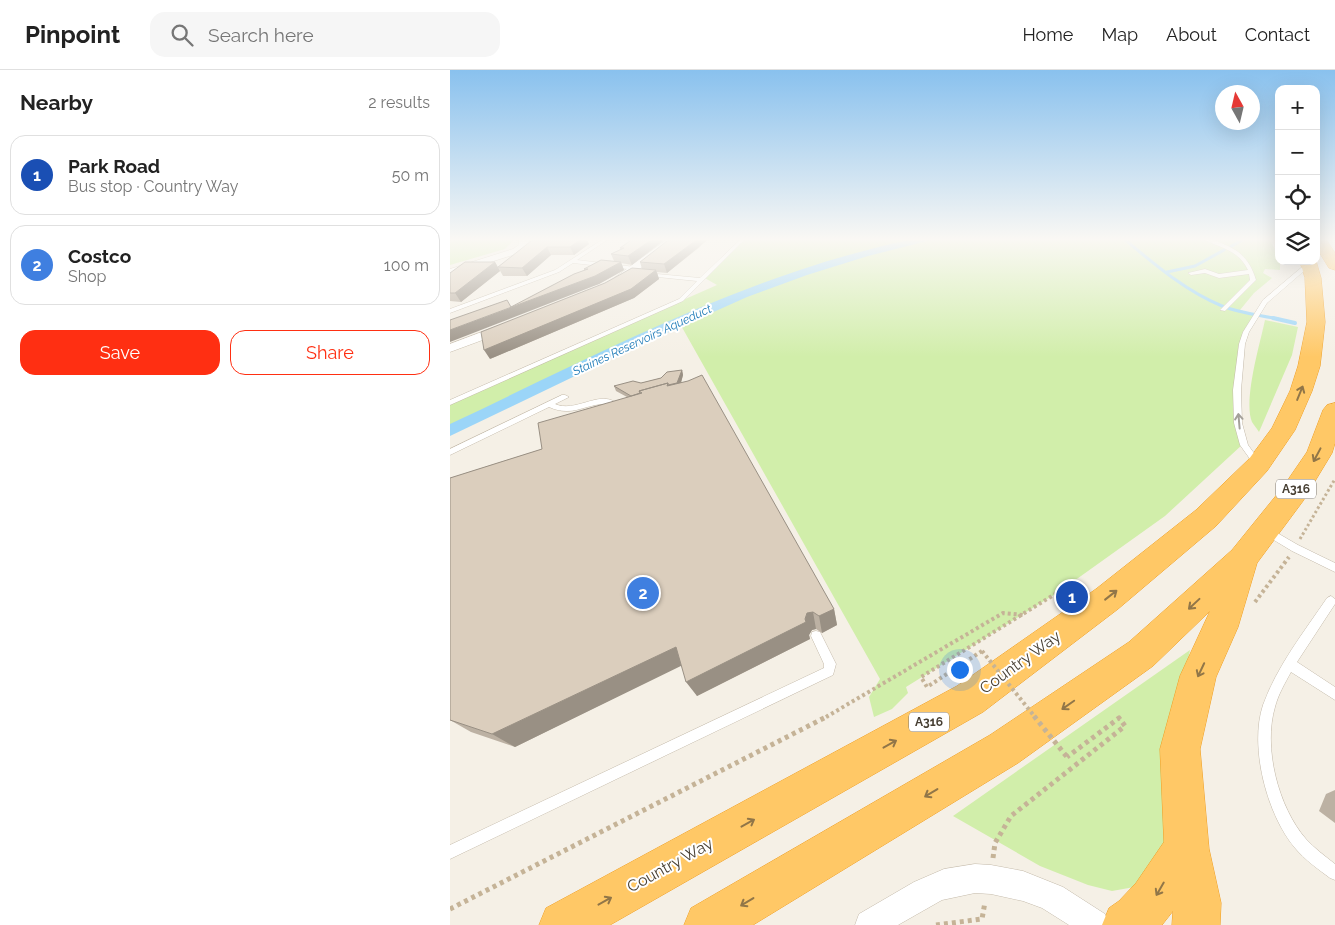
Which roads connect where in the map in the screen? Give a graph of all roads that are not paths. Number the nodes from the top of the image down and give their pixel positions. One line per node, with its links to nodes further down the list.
1 (539, 278): 12 (lane)
2 (621, 278): 9 (street)
3 (684, 278): 8 (lane)
4 (702, 278): 8 (lane)
5 (1252, 278): 10 (lane)
6 (1295, 278): 21 (lane, one-way to 6)
7 (1313, 278): 21 (highway, Country Way / A316, one-way to 7)
8 (700, 280): 16 (lane)
9 (604, 288)
10 (1228, 304): 11 (lane)
11 (1223, 310)
12 (450, 311)
13 (514, 324): 14 (street)
14 (450, 348)
15 (566, 398): 17 (lane)
16 (450, 403)
17 (548, 404): 19 (lane); 20 (lane)
18 (1335, 410): 22 (highway, A316, one-way to 22)
19 (625, 412)
20 (450, 452)
21 (1258, 465): 34 (highway, Country Way / A316, one-way to 21)
22 (1266, 530): 23 (highway, A316); 24 (lane)
23 (1243, 559): 29 (highway, one-way to 29); 35 (highway, A316, one-way to 35)
24 (1335, 568)
25 (1331, 601): 27 (lane)
26 (816, 636): 30 (lane)
27 (1289, 664): 28 (lane); 31 (lane)
28 (1335, 694)
29 (1187, 849): 32 (highway); 33 (highway, one-way to 33)
30 (450, 852)
31 (1335, 873)
32 (1201, 915)
33 (1097, 923): 36 (street)
34 (563, 925)
35 (708, 925)
36 (870, 925)

